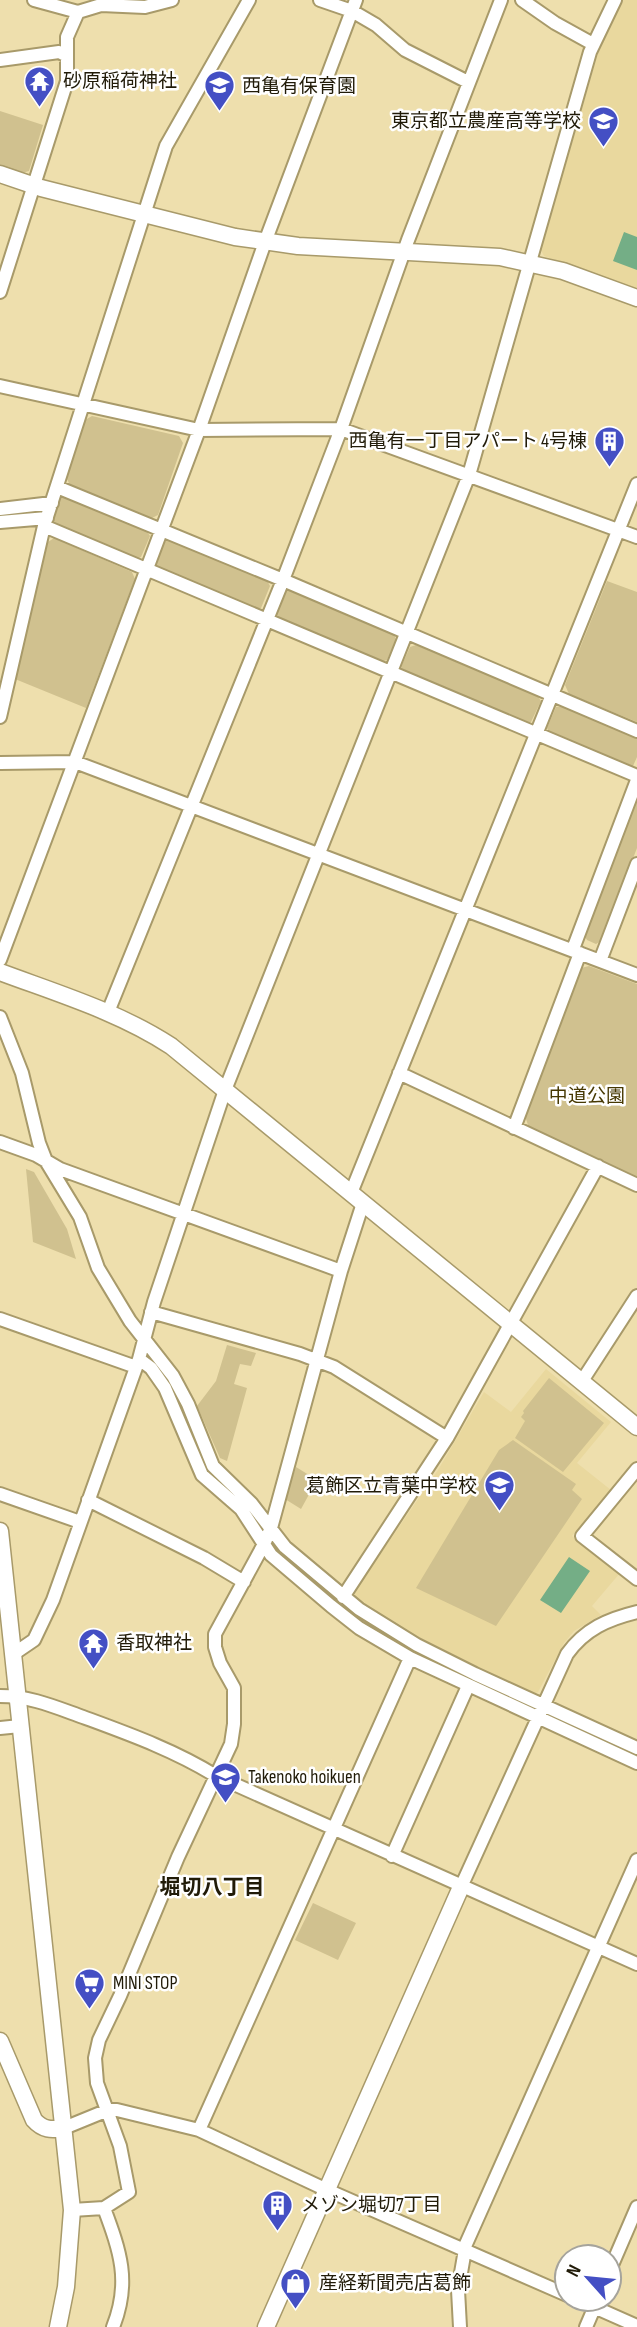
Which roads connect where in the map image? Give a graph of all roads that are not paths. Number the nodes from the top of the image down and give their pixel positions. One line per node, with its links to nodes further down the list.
1 (34, 0): 10 (street)
2 (172, 0): 8 (street)
3 (248, 0): 17 (street)
4 (320, 0): 9 (street)
5 (501, 0): 14 (street)
6 (522, 0): 11 (street)
7 (615, 0): 11 (street)
8 (101, 2): 10 (street)
9 (354, 6): 14 (street); 18 (street)
10 (78, 12): 12 (street)
11 (593, 44): 20 (street)
12 (63, 54): 13 (street); 16 (street)
13 (0, 60)
14 (468, 82): 19 (street)
15 (0, 174): 16 (street)
16 (33, 186): 17 (street); 21 (street)
17 (144, 214): 18 (street); 24 (street)
18 (265, 242): 19 (street); 26 (street)
19 (404, 250): 20 (street); 25 (street)
20 (530, 262): 22 (street); 27 (street)
21 (0, 292)
22 (637, 298)
23 (0, 386): 24 (street)
24 (83, 405): 26 (street); 29 (street)
25 (341, 429): 26 (street); 27 (street); 38 (street)
26 (199, 430): 34 (street)
27 (469, 475): 35 (street); 40 (street)
28 (637, 484): 35 (street)
29 (57, 487): 30 (street); 34 (street)
30 (52, 503): 31 (street); 33 (street)
31 (0, 509)
32 (0, 522): 33 (street)
33 (46, 522): 37 (street); 43 (street)
34 (161, 530): 37 (street); 38 (street)
35 (618, 530): 36 (street); 42 (street)
36 (637, 537)
37 (146, 569): 39 (street); 46 (street)
38 (283, 580): 39 (street); 40 (street)
39 (265, 619): 41 (street); 49 (street)
40 (407, 634): 41 (street); 42 (street)
41 (391, 672): 45 (street); 50 (street)
42 (552, 696): 44 (street); 45 (street)
43 (0, 717)
44 (637, 731)
45 (536, 734): 48 (street); 52 (street)
46 (75, 762): 47 (street); 49 (street); 54 (street)
47 (0, 763)
48 (637, 778): 53 (street)
49 (191, 805): 50 (street); 58 (street)
50 (318, 853): 52 (street); 61 (street)
51 (637, 864): 55 (street)
52 (466, 908): 53 (street); 60 (street)
53 (577, 951): 55 (street); 62 (street)
54 (0, 960)
55 (600, 961): 57 (street)
56 (0, 972): 58 (street)
57 (637, 975)
58 (108, 1012): 61 (street)
59 (0, 1017): 64 (street)
60 (399, 1073): 62 (street); 67 (street)
61 (225, 1090): 67 (street); 68 (street)
62 (514, 1128): 65 (street)
63 (0, 1142): 64 (street)
64 (47, 1161): 68 (street); 74 (street)
65 (598, 1166): 66 (street); 73 (street)
66 (637, 1185)
67 (357, 1198): 69 (street); 73 (street)
68 (184, 1214): 69 (street); 71 (street)
69 (341, 1272): 75 (street)
70 (637, 1296): 77 (street)
71 (151, 1312): 74 (street); 75 (street)
72 (0, 1319): 76 (street)
73 (512, 1324): 77 (street); 79 (street)
74 (144, 1336): 76 (street); 84 (street)
75 (318, 1360): 79 (street); 84 (street)
76 (137, 1363): 82 (street); 86 (street)
77 (582, 1381): 78 (street)
78 (637, 1427)
79 (447, 1438): 89 (street)
80 (637, 1469): 87 (street)
81 (0, 1494): 83 (street)
82 (88, 1500): 83 (street); 88 (street)
83 (80, 1522): 91 (street)
84 (271, 1528): 86 (street); 89 (street)
85 (0, 1531): 91 (street)
86 (264, 1544): 88 (street); 92 (street)
87 (637, 1579)
88 (244, 1582): 101 (street)
89 (342, 1597): 95 (street)
90 (637, 1612): 95 (street)
91 (12, 1655): 94 (street)
92 (410, 1658): 93 (street); 102 (street)
93 (468, 1686): 96 (street); 103 (street)
94 (8, 1696): 97 (street); 101 (street)
95 (543, 1705): 96 (street); 99 (street)
96 (537, 1718): 100 (street); 105 (street)
97 (20, 1727): 98 (street); 111 (street)
98 (0, 1728)
99 (637, 1748)
100 (637, 1763)
101 (216, 1776): 102 (street); 110 (street)
102 (333, 1829): 103 (street); 112 (street)
103 (392, 1856): 105 (street)
104 (637, 1860): 106 (street)
105 (461, 1887): 106 (street); 113 (street)
106 (598, 1948): 107 (street); 118 (street)
107 (637, 1964)
108 (0, 2042): 109 (street)
109 (5, 2067): 111 (street)
110 (108, 2110): 111 (street); 112 (street); 115 (street)
111 (64, 2128): 116 (street)
112 (199, 2130): 113 (street)
113 (327, 2190): 118 (street); 124 (street)
114 (637, 2207): 117 (street)
115 (104, 2208): 116 (street); 123 (street)
116 (72, 2210): 122 (street)
117 (621, 2243)
118 (464, 2250): 119 (street); 125 (street)
119 (553, 2289)
120 (614, 2313): 121 (street)
121 (637, 2326)
122 (58, 2327)
123 (113, 2327)
124 (266, 2327)
125 (460, 2327)

